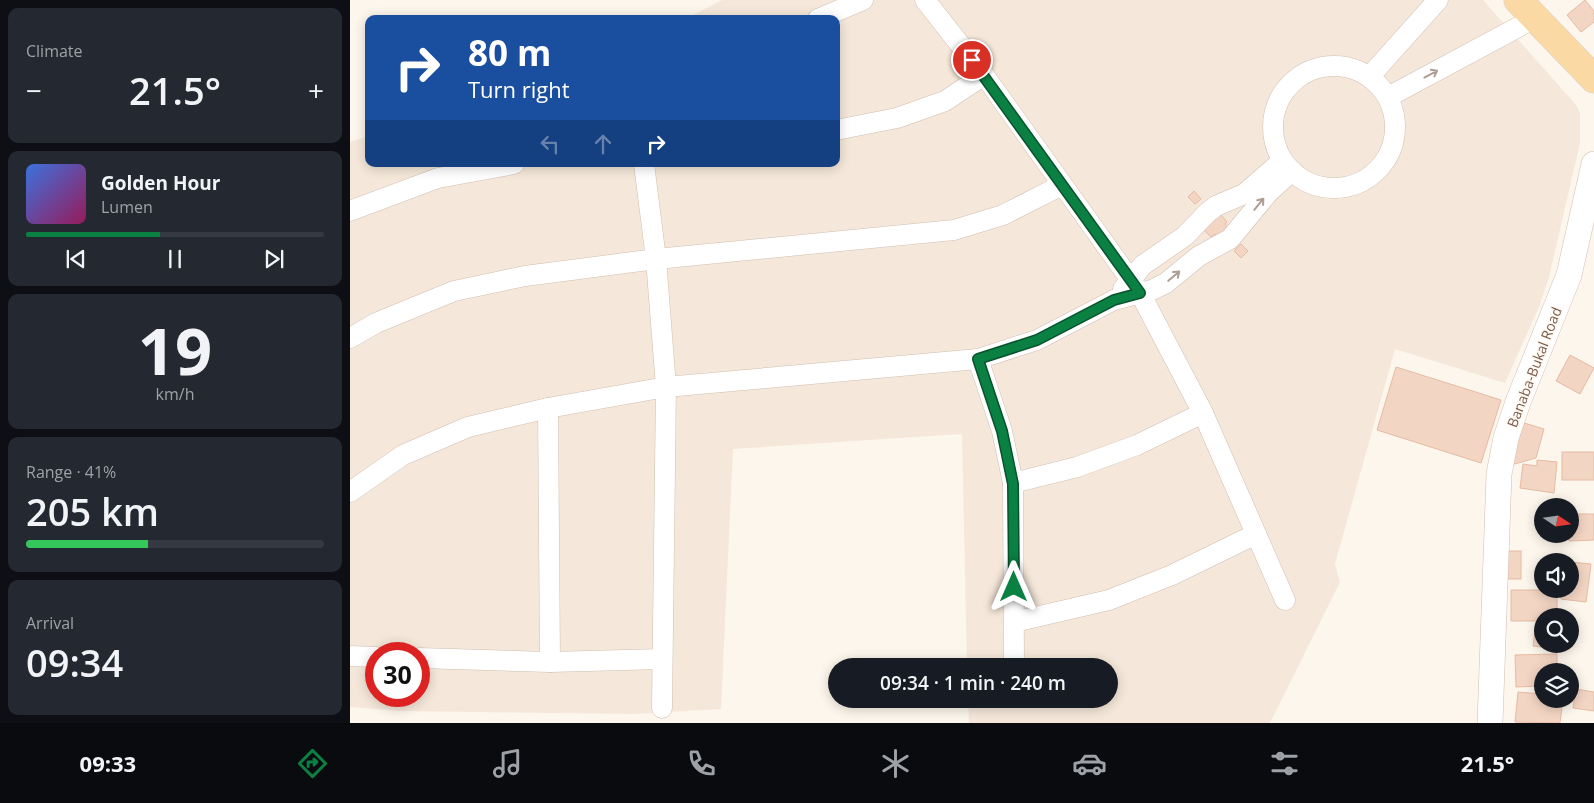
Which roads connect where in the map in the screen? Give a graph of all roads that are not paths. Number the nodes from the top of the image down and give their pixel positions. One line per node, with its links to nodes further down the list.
1 (862, 0): 5 (street)
2 (925, 0): 6 (street)
3 (1438, 0): 7 (street)
4 (1526, 9): 8 (main road); 9 (street, one-way to 4)
5 (827, 15)
6 (984, 75): 10 (street); 15 (street)
7 (1370, 76): 9 (street); 12 (street)
8 (1594, 79)
9 (1388, 97): 12 (street)
10 (840, 129)
11 (1594, 164): 38 (street, Banaba-Bukal Road)
12 (1287, 166): 17 (street); 18 (street, one-way to 12)
13 (498, 167): 16 (street)
14 (644, 167): 19 (street)
15 (1062, 185): 19 (street); 20 (street)
16 (350, 211)
17 (1185, 236): 18 (street); 20 (street)
18 (1199, 256): 20 (street, one-way to 18)
19 (656, 259): 21 (street); 23 (street)
20 (1136, 286): 22 (street); 25 (street)
21 (350, 338)
22 (978, 359): 23 (street); 26 (street)
23 (666, 387): 24 (street); 35 (street)
24 (548, 408): 27 (street); 36 (street)
25 (1203, 413): 26 (street); 28 (street)
26 (1013, 484): 30 (street)
27 (350, 492)
28 (1256, 534): 29 (street); 30 (street)
29 (1285, 600)
30 (1014, 622): 34 (street)
31 (350, 656): 32 (street)
32 (365, 657)
33 (430, 658): 36 (street)
34 (1014, 658)
35 (662, 659): 36 (street); 37 (street)
36 (550, 662)
37 (662, 708)
38 (1490, 723)

